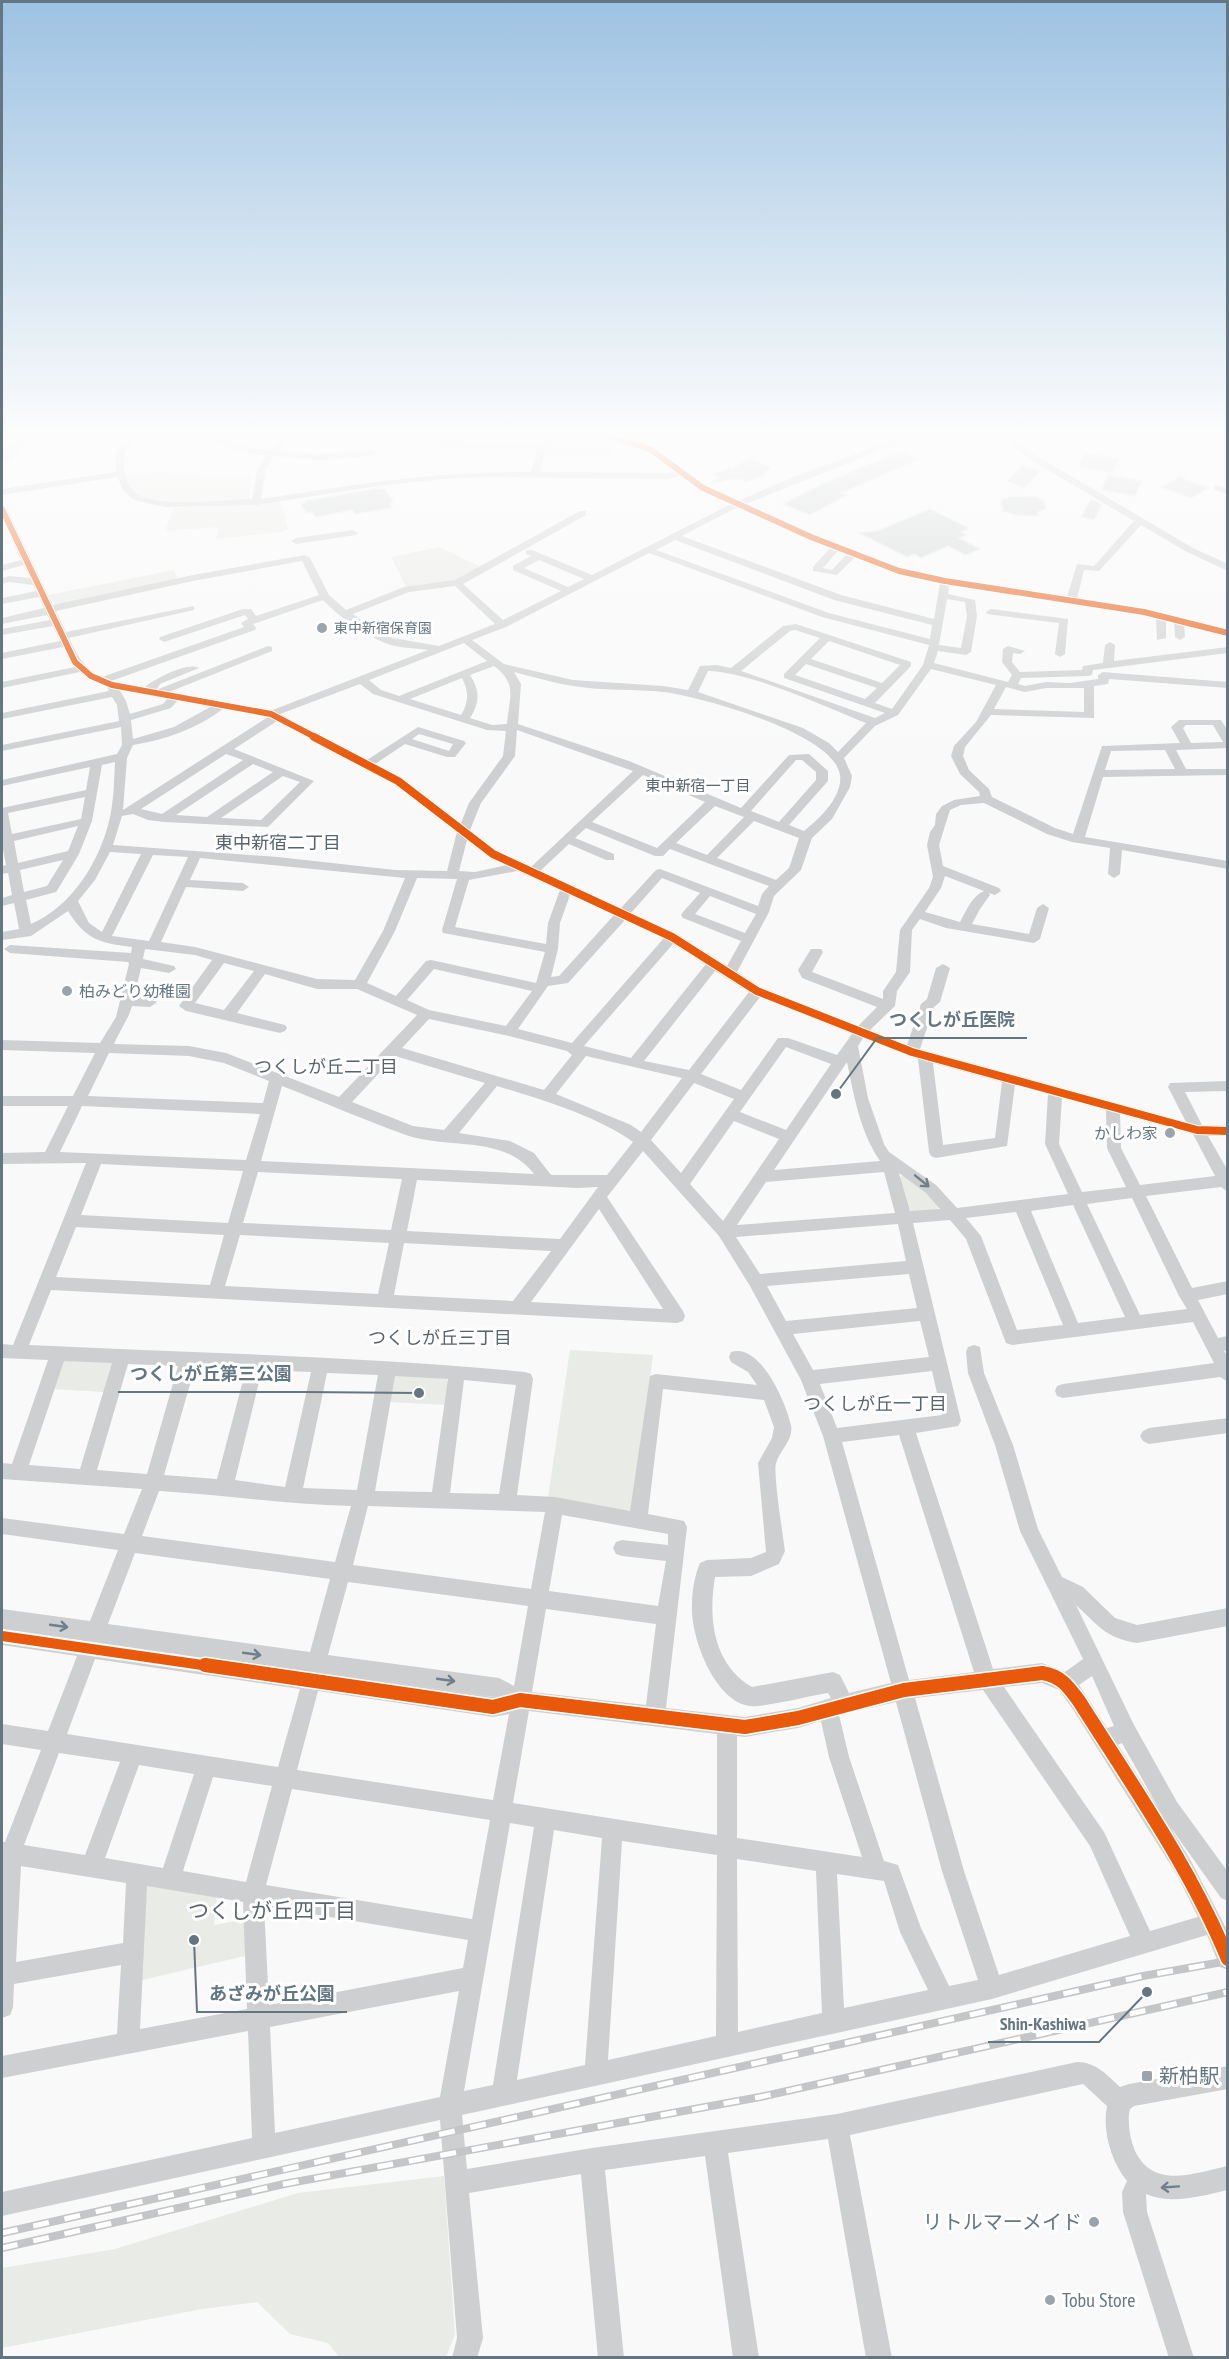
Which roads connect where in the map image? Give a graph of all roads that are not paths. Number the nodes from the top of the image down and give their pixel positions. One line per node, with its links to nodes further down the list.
1 (14, 542): 15 (street)
2 (297, 542): 14 (street)
3 (531, 542): 10 (street)
4 (665, 542): 11 (street)
5 (688, 542): 18 (street)
6 (825, 542): 9 (street)
7 (1120, 542): 29 (street)
8 (1179, 542): 17 (street)
9 (836, 547): 12 (street); 12 (street)
10 (520, 548): 13 (street); 22 (street)
11 (649, 550): 19 (street); 23 (street)
12 (853, 554): 21 (street)
13 (539, 556): 19 (street); 26 (street)
14 (305, 558): 27 (street); 32 (street)
15 (27, 561): 16 (street); 25 (street)
16 (2, 568)
17 (1227, 568)
18 (780, 578): 23 (street); 38 (street)
19 (593, 579): 26 (street)
20 (2, 581): 25 (street)
21 (945, 581): 24 (street); 28 (street)
22 (457, 583): 33 (street); 39 (street)
23 (743, 585): 49 (street)
24 (977, 586): 29 (street); 55 (street)
25 (39, 587): 30 (street); 32 (street)
26 (569, 591): 39 (street)
27 (325, 596): 33 (street); 37 (street)
28 (944, 596): 38 (street); 49 (street)
29 (1071, 600): 34 (street)
30 (2, 601)
31 (190, 608): 46 (street)
32 (52, 614): 36 (street); 40 (street); 46 (street)
33 (345, 614): 52 (street)
34 (1161, 616): 35 (street); 44 (street)
35 (1179, 620): 41 (street); 43 (street)
36 (2, 621)
37 (254, 621): 45 (street); 70 (street)
38 (938, 623): 49 (street)
39 (502, 625): 47 (street)
40 (2, 632)
41 (1227, 633)
42 (827, 637): 57 (street); 62 (street); 71 (street)
43 (1180, 637)
44 (1161, 638)
45 (164, 639)
46 (64, 640): 56 (street); 61 (street)
47 (467, 641): 52 (street); 58 (street)
48 (255, 644): 72 (street)
49 (934, 645): 59 (street)
50 (1110, 645): 60 (street)
51 (268, 649): 72 (street)
52 (443, 650): 65 (street)
53 (1227, 650): 60 (street)
54 (1020, 651): 64 (street)
55 (1060, 654)
56 (2, 656)
57 (803, 660): 71 (street); 77 (street)
58 (498, 663): 63 (street); 73 (street); 85 (street)
59 (928, 665): 68 (street); 79 (street)
60 (1108, 665): 64 (street)
61 (81, 669): 67 (street); 70 (street)
62 (733, 672): 73 (street); 84 (street)
63 (464, 673): 75 (street); 82 (street)
64 (1017, 675): 68 (street)
65 (362, 680): 75 (street); 81 (street)
66 (1089, 683): 68 (street); 69 (street); 78 (street)
67 (2, 685)
68 (1007, 685): 78 (street)
69 (1227, 685)
70 (109, 686): 72 (street); 80 (street); 83 (street)
71 (883, 687): 77 (street)
72 (152, 692): 74 (street)
73 (692, 694): 94 (street)
74 (176, 696): 76 (street); 83 (street)
75 (400, 699): 82 (street)
76 (222, 704): 81 (street); 87 (street)
77 (867, 704): 79 (street)
78 (987, 712): 105 (street)
79 (894, 713): 84 (street)
80 (2, 716)
81 (273, 716): 92 (street); 97 (street)
82 (464, 718): 85 (street)
83 (123, 721): 87 (street); 91 (street)
84 (875, 722): 94 (street)
85 (510, 727): 98 (street); 116 (street)
86 (403, 740): 97 (street)
87 (128, 743): 93 (street)
88 (1227, 743): 90 (street); 90 (street)
89 (1168, 746): 90 (street); 101 (street); 102 (street)
90 (1187, 746)
91 (2, 748)
92 (223, 749): 95 (street); 107 (street)
93 (121, 757): 96 (street); 111 (street)
94 (838, 758): 117 (street)
95 (251, 760): 99 (street); 110 (street)
96 (97, 762): 103 (street); 104 (street)
97 (368, 764): 116 (street)
98 (641, 770): 106 (street); 114 (street)
99 (281, 772): 112 (street); 112 (street)
100 (1227, 772): 101 (street)
101 (1182, 773): 102 (street)
102 (1098, 774): 120 (street)
103 (2, 783)
104 (92, 792): 108 (street); 113 (street)
105 (986, 799): 120 (street); 132 (street)
106 (713, 801): 109 (street); 121 (street)
107 (131, 809): 110 (street); 111 (street)
108 (2, 812): 118 (street)
109 (747, 815): 115 (street); 115 (street); 128 (street)
110 (164, 818): 112 (street)
111 (116, 819): 123 (street)
112 (210, 820)
113 (86, 821): 118 (street); 125 (street)
114 (583, 823): 119 (street); 121 (street)
115 (781, 827): 117 (street)
116 (463, 832): 130 (street); 136 (street)
117 (806, 836): 138 (street)
118 (4, 839): 131 (street)
119 (566, 839): 127 (street); 133 (street)
120 (1078, 839): 122 (street)
121 (669, 845): 128 (street)
122 (1116, 846): 129 (street); 134 (street)
123 (105, 848): 124 (street); 144 (street)
124 (148, 851): 126 (street); 152 (street)
125 (73, 854): 131 (street); 142 (street)
126 (195, 855): 135 (street); 137 (street)
127 (610, 857)
128 (709, 860): 138 (street)
129 (1227, 865)
130 (517, 867): 133 (street); 136 (street)
131 (7, 868): 142 (street)
132 (936, 868): 148 (street); 149 (street)
133 (531, 873): 140 (street)
134 (1114, 874)
135 (412, 875): 136 (street); 166 (street)
136 (458, 876): 156 (street)
137 (182, 883): 139 (street); 154 (street)
138 (776, 884): 146 (street)
139 (243, 887)
140 (566, 889): 147 (street); 156 (street)
141 (708, 891): 146 (street); 147 (street); 153 (street)
142 (19, 898): 143 (street); 150 (street)
143 (2, 902)
144 (72, 902): 150 (street); 152 (street)
145 (1043, 908): 149 (street)
146 (763, 912): 153 (street)
147 (622, 914): 151 (street); 167 (street)
148 (918, 914): 149 (street); 172 (street)
149 (964, 927)
150 (14, 935): 155 (street)
151 (672, 937): 160 (street); 182 (street)
152 (105, 938): 154 (street)
153 (749, 939): 165 (street)
154 (147, 944): 158 (street); 159 (street)
155 (10, 949): 159 (street); 161 (street)
156 (552, 949): 167 (street)
157 (816, 952): 172 (street)
158 (220, 958): 164 (street); 173 (street)
159 (134, 960): 163 (street); 169 (street)
160 (714, 963): 165 (street); 185 (street)
161 (4, 964)
162 (943, 968): 183 (street)
163 (169, 969)
164 (261, 971): 166 (street); 173 (street)
165 (730, 973): 168 (street)
166 (359, 985): 171 (street)
167 (542, 985): 171 (street); 176 (street)
168 (757, 991): 177 (street); 186 (street)
169 (126, 1001): 170 (street); 180 (street)
170 (150, 1002)
171 (397, 1003): 174 (street)
172 (888, 1006): 177 (street)
173 (230, 1014): 175 (street)
174 (426, 1014): 176 (street); 181 (street)
175 (280, 1028)
176 (509, 1031): 182 (street)
177 (860, 1032): 179 (street); 183 (street)
178 (2, 1045): 180 (street)
179 (851, 1046): 184 (street); 208 (street)
180 (104, 1049): 187 (street); 195 (street)
181 (392, 1050): 189 (street); 196 (street)
182 (578, 1051): 185 (street); 192 (street)
183 (919, 1054): 188 (street); 188 (street)
184 (840, 1062): 193 (street); 203 (street)
185 (634, 1064): 186 (street)
186 (692, 1076): 193 (street); 204 (street)
187 (277, 1079): 196 (street); 198 (street)
188 (1009, 1079): 191 (street)
189 (494, 1081): 192 (street); 202 (street)
190 (1227, 1086): 200 (street)
191 (1055, 1092): 197 (street); 218 (street)
192 (547, 1096): 204 (street)
193 (744, 1096): 199 (street)
194 (2, 1101): 195 (street)
195 (78, 1101): 198 (street); 205 (street)
196 (342, 1104): 202 (street)
197 (1113, 1108): 200 (street); 216 (street)
198 (268, 1109): 209 (street)
199 (731, 1114): 203 (street); 214 (street)
200 (1197, 1130): 201 (street); 215 (street)
201 (1227, 1131)
202 (448, 1136): 212 (street)
203 (788, 1137): 211 (street)
204 (644, 1141): 213 (street); 214 (street)
205 (50, 1157): 206 (street); 207 (street)
206 (96, 1158): 209 (street); 222 (street)
207 (2, 1159)
208 (888, 1161): 211 (street); 220 (street, one-way to 220); 221 (street)
209 (253, 1166): 210 (street); 223 (street)
210 (411, 1172): 212 (street); 225 (street)
211 (762, 1177): 224 (street)
212 (546, 1179): 213 (street)
213 (612, 1180): 217 (street)
214 (682, 1183): 224 (street)
215 (1226, 1184): 216 (street)
216 (1137, 1192): 218 (street); 232 (street)
217 (599, 1197): 226 (street); 234 (street)
218 (1079, 1199): 219 (street); 237 (street)
219 (1021, 1206): 220 (street); 239 (street)
220 (953, 1214): 221 (street); 239 (street)
221 (904, 1218): 224 (street); 227 (street)
222 (71, 1221): 223 (street); 229 (street)
223 (235, 1228): 225 (street); 231 (street)
224 (724, 1232): 228 (street)
225 (398, 1236): 226 (street); 233 (street)
226 (563, 1245): 234 (street)
227 (915, 1267): 228 (street); 235 (street)
228 (756, 1281): 238 (street)
229 (46, 1283): 231 (street); 241 (street)
230 (1227, 1287): 232 (street)
231 (216, 1291): 233 (street)
232 (1187, 1296): 236 (street)
233 (385, 1299): 234 (street)
234 (517, 1308)
235 (926, 1314): 238 (street); 248 (street)
236 (1196, 1315): 237 (street); 240 (street)
237 (1135, 1322): 239 (street)
238 (780, 1328): 253 (street)
239 (1073, 1330)
240 (1220, 1345): 251 (street)
241 (10, 1352): 243 (street)
242 (974, 1352): 275 (street)
243 (58, 1354): 244 (street); 260 (street)
244 (122, 1356): 246 (street); 261 (street)
245 (736, 1357): 255 (street)
246 (189, 1358): 247 (street); 262 (street)
247 (256, 1361): 249 (street); 263 (street)
248 (938, 1363): 253 (street); 257 (street)
249 (321, 1364): 250 (street); 264 (street)
250 (388, 1368): 252 (street); 265 (street)
251 (1226, 1372): 254 (street)
252 (457, 1373): 266 (street); 267 (street)
253 (809, 1378): 258 (street)
254 (1063, 1391)
255 (768, 1393): 269 (street); 289 (street)
256 (1227, 1425): 259 (street)
257 (905, 1427): 258 (street); 285 (street)
258 (832, 1436): 287 (street)
259 (1149, 1436)
260 (10, 1472): 261 (street)
261 (86, 1477): 262 (street)
262 (153, 1483): 263 (street); 271 (street)
263 (224, 1487): 264 (street)
264 (292, 1496): 265 (street)
265 (363, 1497): 266 (street); 274 (street)
266 (440, 1500): 267 (street)
267 (507, 1503): 268 (street)
268 (555, 1505): 269 (street); 276 (street)
269 (638, 1520): 273 (street)
270 (2, 1526): 271 (street)
271 (130, 1544): 274 (street); 280 (street)
272 (622, 1548): 273 (street)
273 (676, 1554): 277 (street)
274 (341, 1573): 276 (street); 284 (street)
275 (1054, 1583): 278 (street); 283 (street)
276 (537, 1600): 277 (street); 288 (street)
277 (666, 1616): 290 (street)
278 (1227, 1617)
279 (2, 1618): 280 (street, one-way to 280)
280 (96, 1631): 282 (street); 284 (street, one-way to 284)
281 (2, 1636): 282 (street)
282 (89, 1650): 284 (street); 295 (street)
283 (1095, 1662): 286 (street); 292 (street)
284 (314, 1672): 288 (street); 298 (street)
285 (986, 1678): 286 (street); 287 (street); 313 (street)
286 (1066, 1683): 294 (street)
287 (904, 1690): 289 (street); 318 (street)
288 (520, 1700): 290 (street); 299 (street)
289 (836, 1706): 291 (street); 306 (street)
290 (655, 1716): 291 (street)
291 (728, 1726): 302 (street)
292 (1127, 1732): 294 (street); 309 (street)
293 (2, 1734): 295 (street)
294 (1103, 1739): 311 (street)
295 (54, 1742): 296 (street); 303 (street)
296 (133, 1753): 297 (street); 305 (street)
297 (207, 1765): 298 (street); 308 (street)
298 (285, 1778): 299 (street); 310 (street)
299 (501, 1810): 300 (street); 312 (street)
300 (546, 1817): 301 (street); 328 (street)
301 (613, 1828): 302 (street); 326 (street)
302 (728, 1846): 304 (street); 324 (street)
303 (6, 1852): 305 (street); 316 (street)
304 (826, 1862): 306 (street); 322 (street)
305 (91, 1867): 307 (street)
306 (877, 1869): 319 (street)
307 (137, 1874): 308 (street); 314 (street)
308 (170, 1880): 310 (street)
309 (1227, 1891)
310 (253, 1894): 312 (street); 321 (street)
311 (1213, 1923): 313 (street); 315 (street)
312 (480, 1931): 317 (street)
313 (1144, 1944): 318 (street)
314 (133, 1952): 316 (street); 323 (street)
315 (1227, 1959)
316 (3, 1975): 320 (street)
317 (473, 1977): 321 (street); 330 (street)
318 (992, 1988): 319 (street)
319 (943, 1998): 322 (street)
320 (2, 2007)
321 (258, 2019): 323 (street); 333 (street)
322 (834, 2021): 324 (street)
323 (128, 2044): 325 (street)
324 (727, 2044): 326 (street)
325 (2, 2067)
326 (596, 2073): 328 (street)
327 (1227, 2077): 329 (street)
328 (503, 2094): 330 (street)
329 (1120, 2102): 331 (street); 336 (street)
330 (450, 2106): 333 (street); 337 (street)
331 (837, 2126): 332 (street); 342 (street)
332 (714, 2144): 334 (street); 341 (street)
333 (264, 2146): 338 (street)
334 (592, 2160): 337 (street); 340 (street)
335 (1227, 2178): 336 (street, one-way to 336)
336 (1140, 2180): 343 (street)
337 (457, 2182): 339 (street)
338 (2, 2204)
339 (464, 2358)
340 (611, 2358)
341 (746, 2358)
342 (879, 2358)
343 (1182, 2358)

